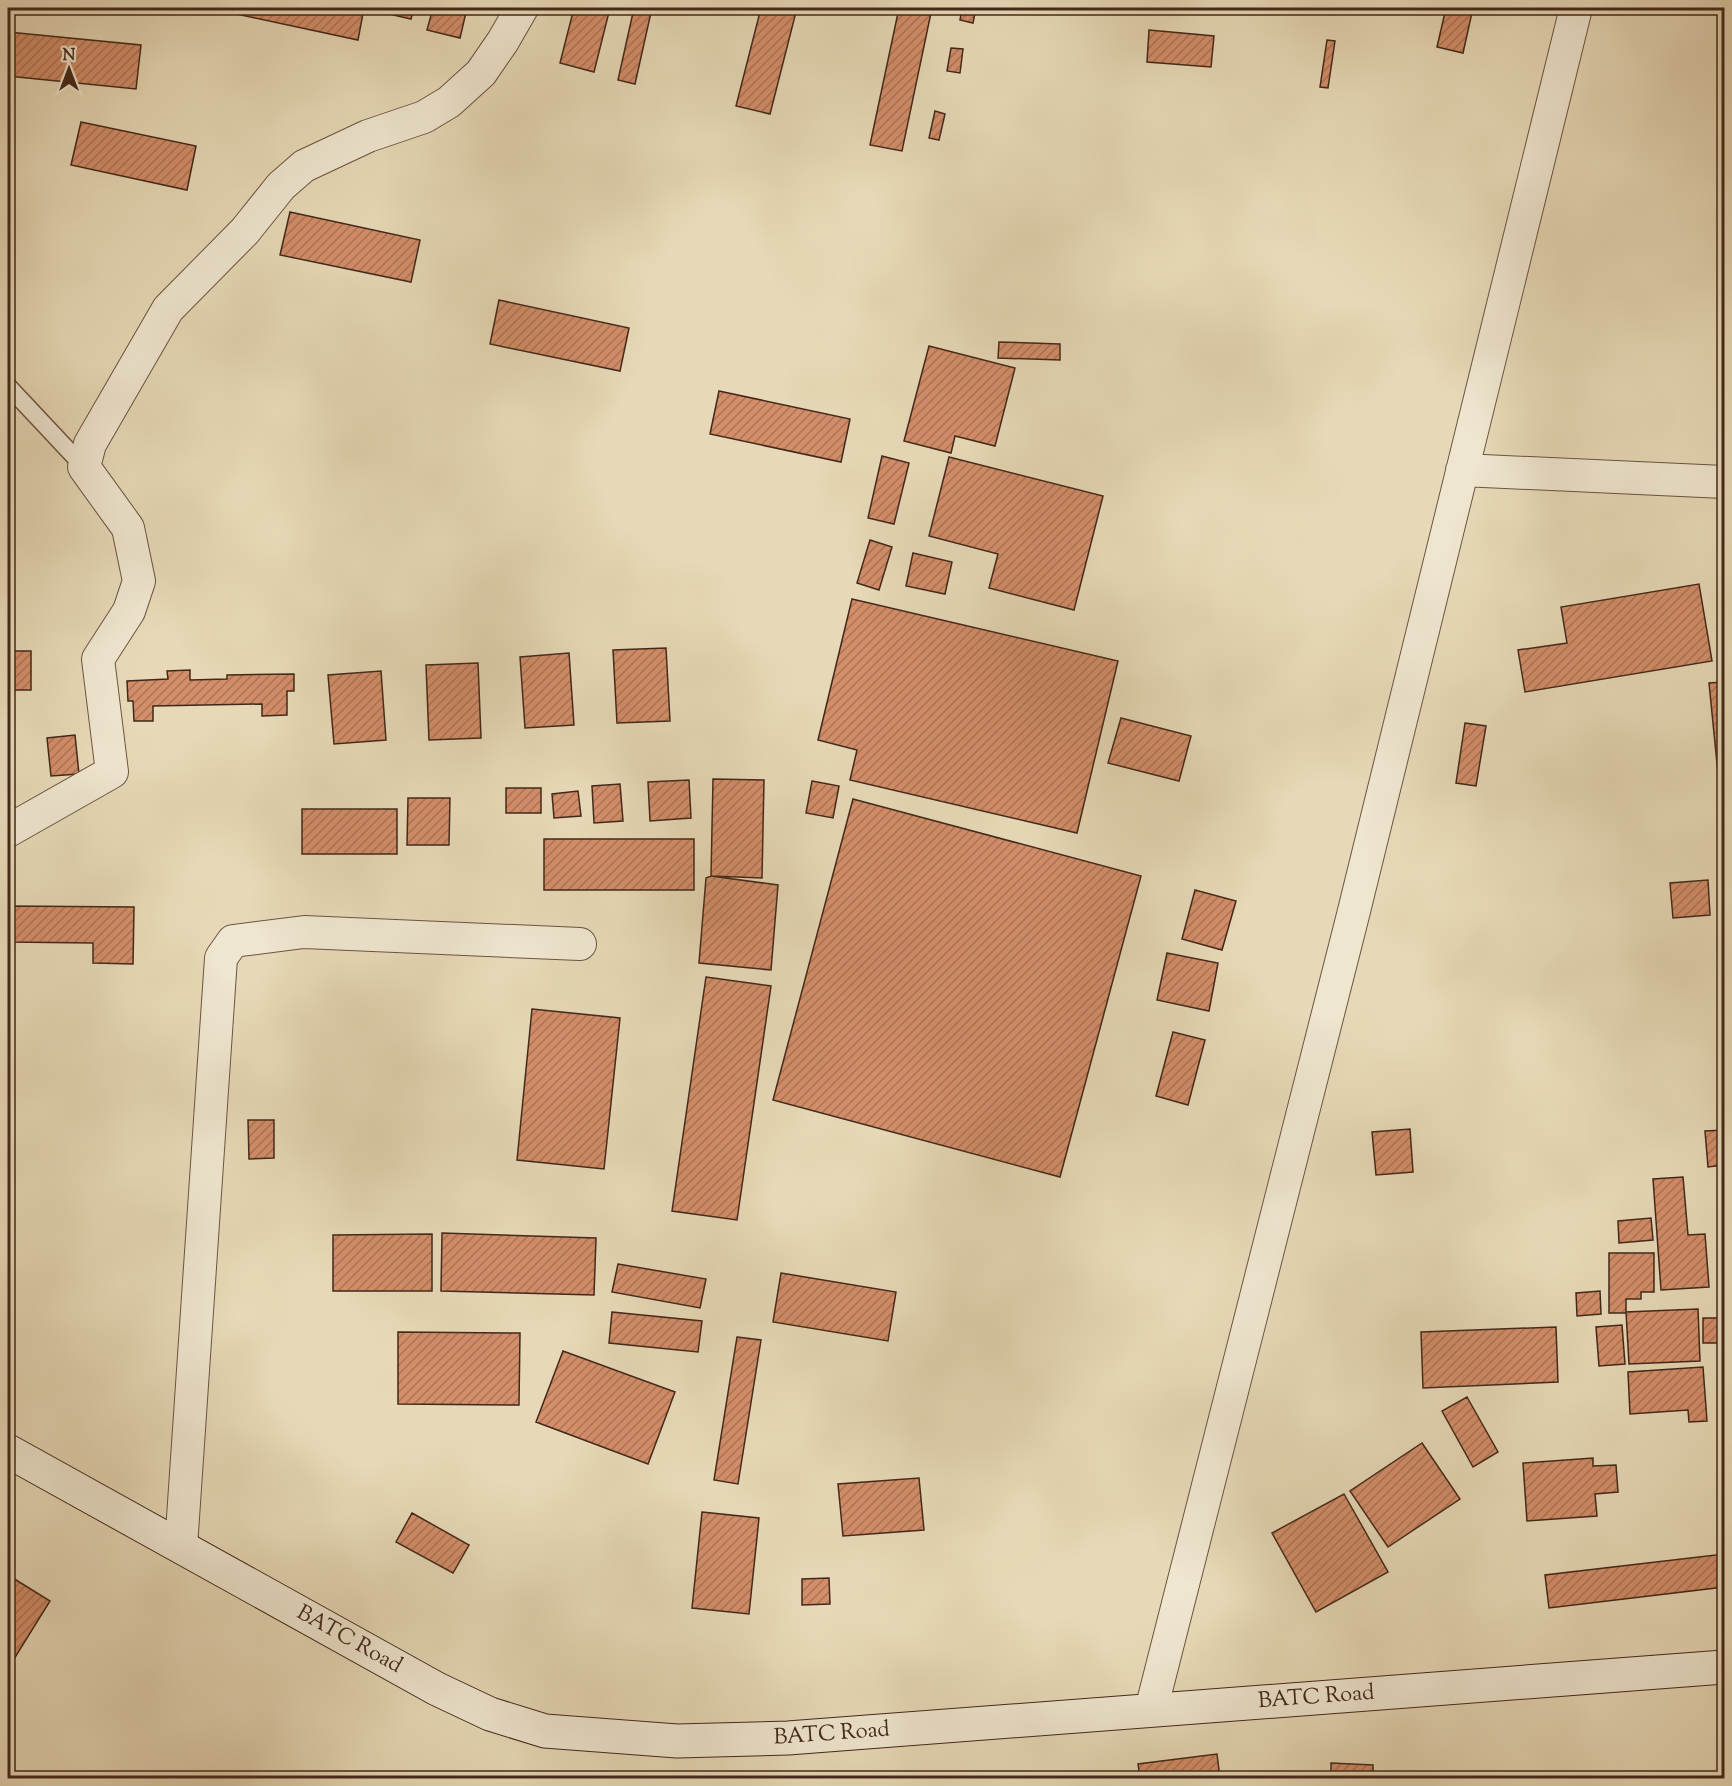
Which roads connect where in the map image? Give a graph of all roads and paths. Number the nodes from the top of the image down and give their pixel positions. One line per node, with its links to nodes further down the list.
1 (522, 8): 4 (street)
2 (1576, 8): 5 (street)
3 (8, 386): 4 (lane)
4 (84, 467): 7 (street)
5 (1462, 470): 6 (street); 12 (street)
6 (1725, 482)
7 (8, 831)
8 (580, 944): 10 (street)
9 (8, 1450): 10 (street, BATC Road)
10 (181, 1547): 12 (street, BATC Road)
11 (1725, 1666): 12 (street, BATC Road)
12 (1151, 1710)

